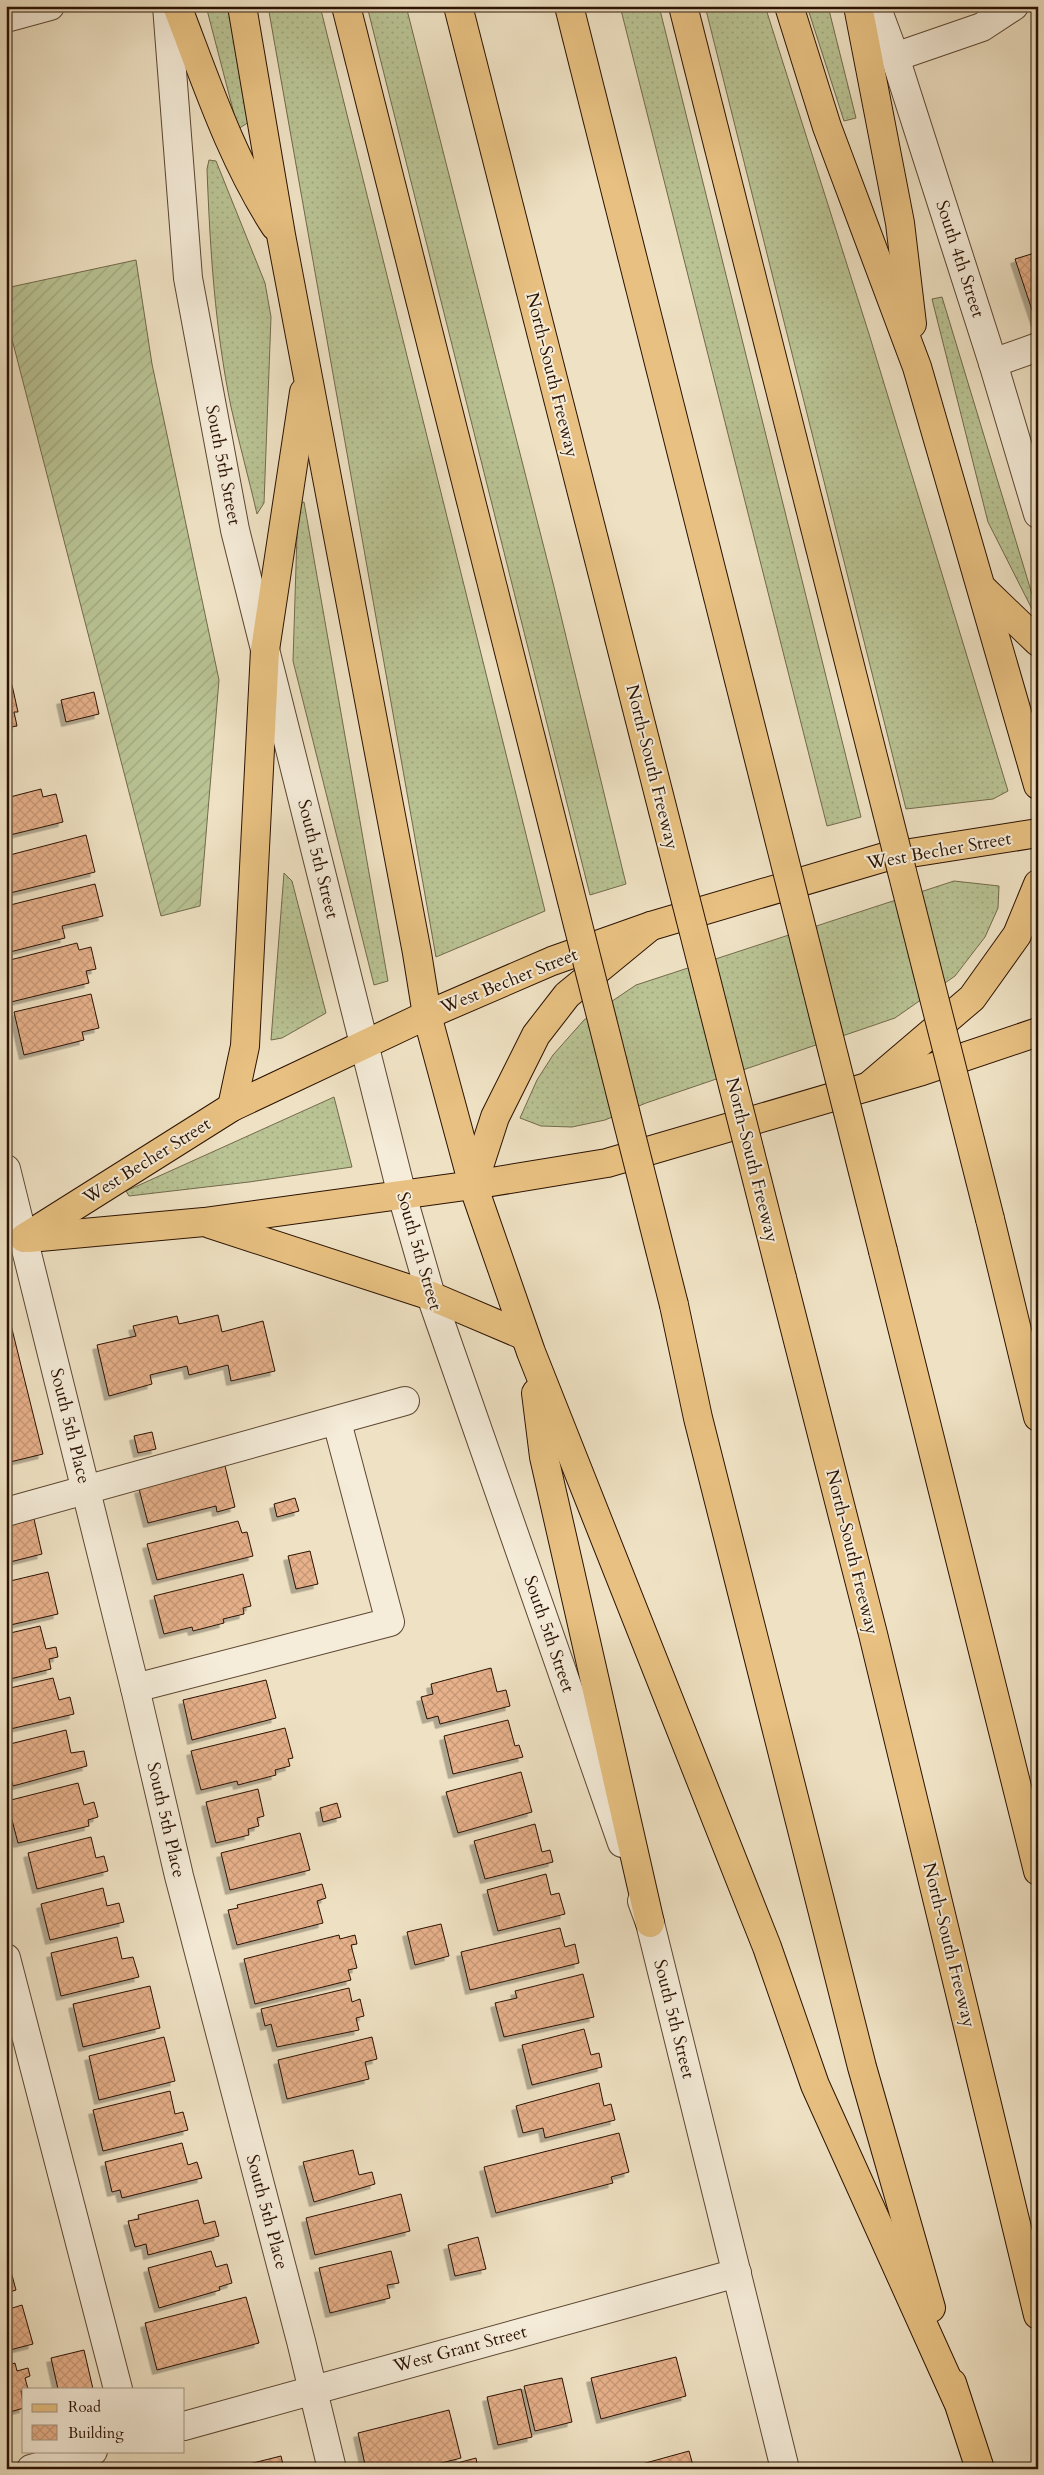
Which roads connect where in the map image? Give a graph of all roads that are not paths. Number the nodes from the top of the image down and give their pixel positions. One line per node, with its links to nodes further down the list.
1 (50, 6): 13 (street)
2 (167, 6): 23 (street, South 5th Street)
3 (177, 6): 15 (main road)
4 (242, 6): 15 (main road)
5 (346, 6): 53 (main road, bridge)
6 (458, 6): 50 (main road, North-South Freeway, bridge)
7 (569, 6): 46 (main road, bridge)
8 (683, 6): 41 (main road, bridge)
9 (789, 6): 18 (main road)
10 (858, 6): 18 (main road)
11 (876, 6): 14 (street, South 4th Street)
12 (1014, 6): 14 (street)
13 (6, 18)
14 (895, 57): 17 (street, South 4th Street)
15 (281, 235): 19 (main road)
16 (1038, 347): 17 (street)
17 (993, 362): 20 (street, South 4th Street)
18 (917, 368): 21 (main road)
19 (307, 371): 23 (main road); 28 (main road)
20 (1038, 514)
21 (982, 588): 22 (main road); 24 (main road)
22 (1038, 642)
23 (265, 650): 30 (street, South 5th Street); 32 (main road)
24 (1038, 785)
25 (1038, 833): 27 (main road, West Becher Street)
26 (1038, 884): 31 (main road)
27 (651, 926): 28 (main road, West Becher Street); 34 (main road)
28 (427, 1015): 30 (main road, West Becher Street); 34 (main road)
29 (1038, 1032): 31 (main road, West Becher Street)
30 (365, 1044): 32 (main road, West Becher Street); 35 (street, South 5th Street)
31 (869, 1086): 34 (main road, West Becher Street)
32 (232, 1107): 37 (main road, West Becher Street)
33 (6, 1169): 37 (street, South 5th Place)
34 (473, 1185): 35 (main road, West Becher Street); 39 (main road)
35 (402, 1195): 36 (main road, West Becher Street); 38 (street, South 5th Street)
36 (204, 1222): 37 (main road, West Becher Street); 38 (main road)
37 (15, 1241): 43 (street, South 5th Place)
38 (431, 1296): 39 (main road); 47 (street, South 5th Street)
39 (528, 1344): 47 (main road); 53 (main road)
40 (405, 1401): 42 (street)
41 (1038, 1417)
42 (337, 1422): 43 (street); 45 (street)
43 (86, 1491): 44 (street); 45 (street, South 5th Place)
44 (6, 1512)
45 (135, 1688): 52 (street, South 5th Place)
46 (1038, 1871)
47 (650, 1923): 49 (street, South 5th Street)
48 (6, 1958): 51 (street)
49 (737, 2273): 52 (street, West Grant Street); 58 (street, South 5th Street)
50 (1038, 2315)
51 (118, 2388)
52 (313, 2390): 54 (street, West Grant Street); 57 (street, South 5th Place)
53 (957, 2400): 59 (main road)
54 (185, 2426)
55 (90, 2452): 56 (street)
56 (31, 2469)
57 (332, 2469)
58 (785, 2469)
59 (980, 2469)

